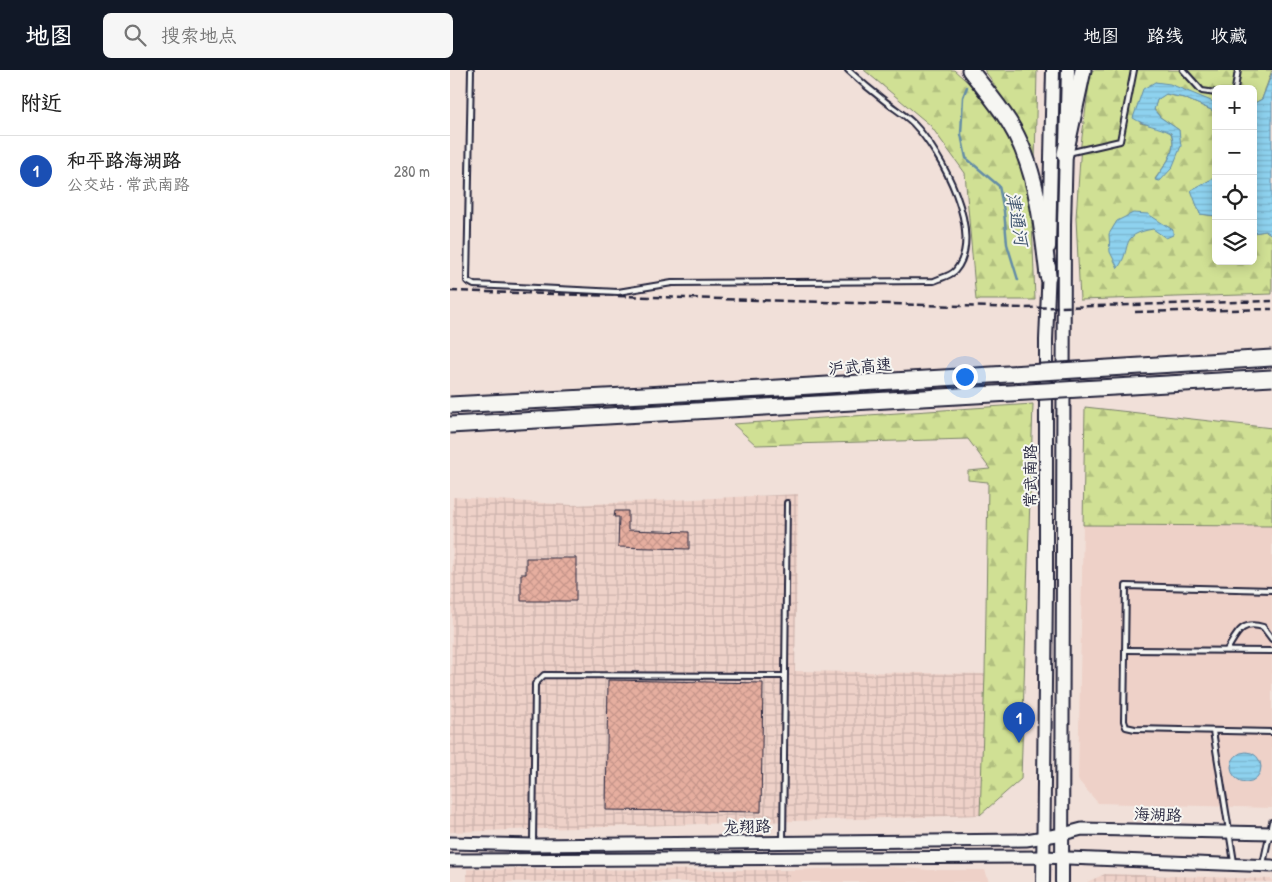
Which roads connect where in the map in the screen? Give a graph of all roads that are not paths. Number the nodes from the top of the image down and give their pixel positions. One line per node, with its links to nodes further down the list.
1 (471, 70): 2 (lane)
2 (848, 70)
3 (970, 70): 13 (highway)
4 (1053, 70): 13 (main road, 常武南路)
5 (1068, 70): 12 (main road, 常武南路)
6 (1083, 70): 12 (highway)
7 (1134, 70): 12 (lane)
8 (1183, 70): 11 (lane)
9 (1238, 70): 10 (lane)
10 (1236, 85)
11 (1212, 92)
12 (1066, 154): 29 (main road, 常武南路)
13 (1048, 276): 30 (main road, 常武南路)
14 (1272, 358): 16 (highway, 沪武高速, bridge)
15 (1272, 378): 17 (highway, bridge)
16 (450, 405)
17 (450, 425)
18 (787, 503): 24 (lane)
19 (1272, 590): 21 (lane)
20 (1272, 639): 22 (lane)
21 (1125, 650): 22 (lane); 25 (lane)
22 (1227, 650): 23 (lane)
23 (1272, 651)
24 (784, 676): 31 (lane); 33 (lane)
25 (1213, 731): 26 (lane); 28 (lane)
26 (1272, 732)
27 (1271, 830): 28 (street, 海湖路); 38 (lane)
28 (1229, 833): 29 (street, 海湖路); 37 (lane)
29 (1063, 834): 30 (street, 海湖路); 35 (main road, 常武南路)
30 (1043, 838): 31 (street, 龙翔路); 34 (main road, 常武南路)
31 (783, 842): 33 (street, 龙翔路)
32 (450, 844): 33 (street, 龙翔路)
33 (533, 845)
34 (1043, 857): 35 (street); 36 (street, 龙翔路); 39 (main road, 常武南路)
35 (1063, 858): 37 (street); 40 (main road, 常武南路)
36 (450, 860)
37 (1235, 865): 38 (street)
38 (1267, 866)
39 (1043, 882)
40 (1062, 882)

